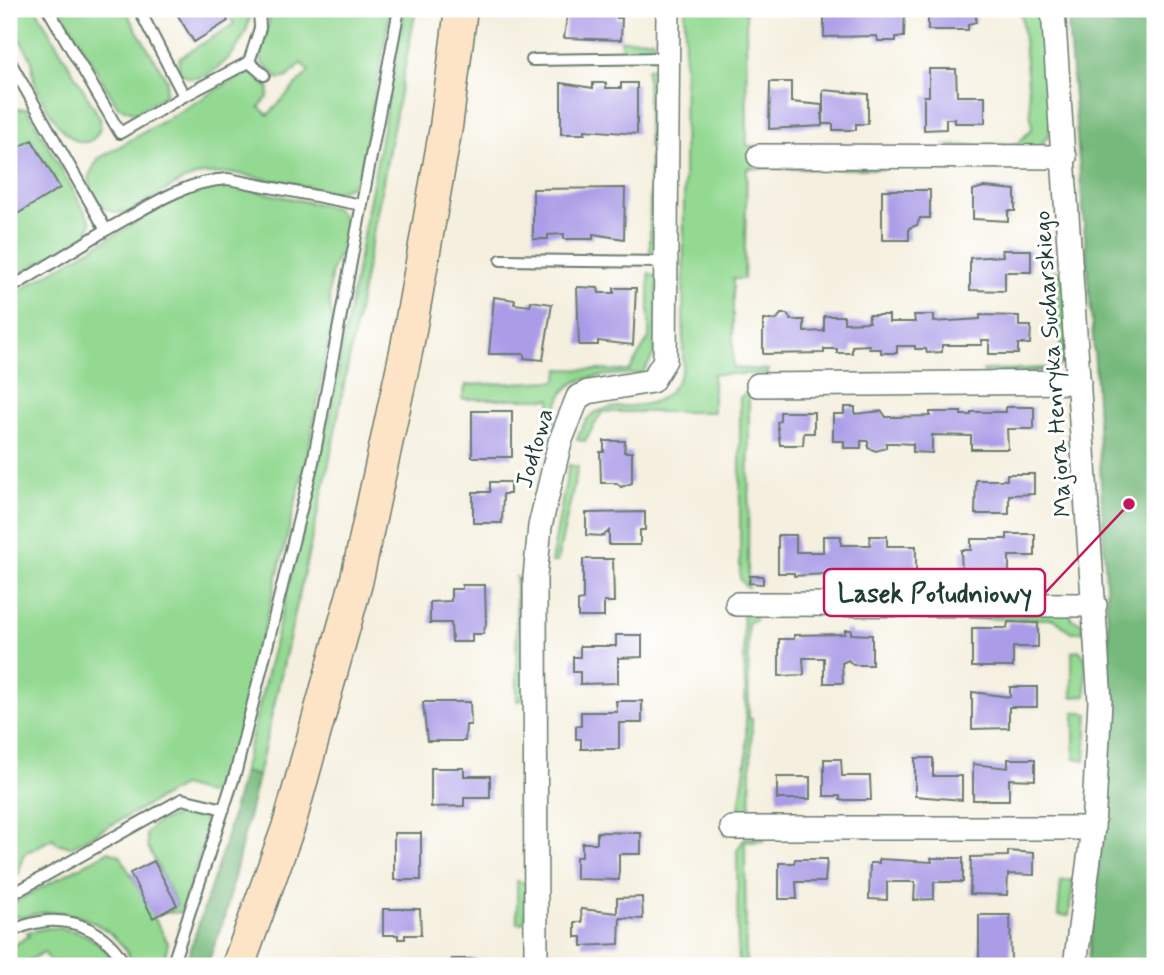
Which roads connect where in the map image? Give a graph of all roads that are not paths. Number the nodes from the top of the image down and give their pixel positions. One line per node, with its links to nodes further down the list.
1 (48, 9): 13 (lane)
2 (147, 9): 13 (lane)
3 (259, 9): 11 (lane)
4 (398, 9): 16 (lane)
5 (461, 9): 32 (main road)
6 (668, 9): 8 (street, Jodłowa)
7 (1053, 9): 15 (street, Majora Henryka Sucharskiego)
8 (668, 58): 10 (lane); 19 (street, Jodłowa)
9 (9, 60): 17 (lane)
10 (532, 60)
11 (248, 62): 12 (lane); 13 (lane)
12 (264, 75)
13 (184, 96)
14 (759, 156): 15 (street)
15 (1065, 157): 21 (street, Majora Henryka Sucharskiego)
16 (362, 205): 17 (lane); 25 (lane)
17 (106, 230): 20 (lane)
18 (501, 260): 19 (lane)
19 (668, 262): 33 (street, Jodłowa)
20 (9, 289)
21 (1079, 382): 22 (street); 24 (street, Majora Henryka Sucharskiego)
22 (758, 385)
23 (737, 604): 24 (street)
24 (1095, 605): 27 (street, Majora Henryka Sucharskiego)
25 (224, 809): 28 (lane); 31 (lane)
26 (733, 828): 27 (street)
27 (1093, 828): 34 (street, Majora Henryka Sucharskiego)
28 (9, 896)
29 (9, 933): 30 (lane)
30 (125, 966)
31 (172, 966)
32 (238, 966)
33 (536, 966)
34 (1075, 966)

